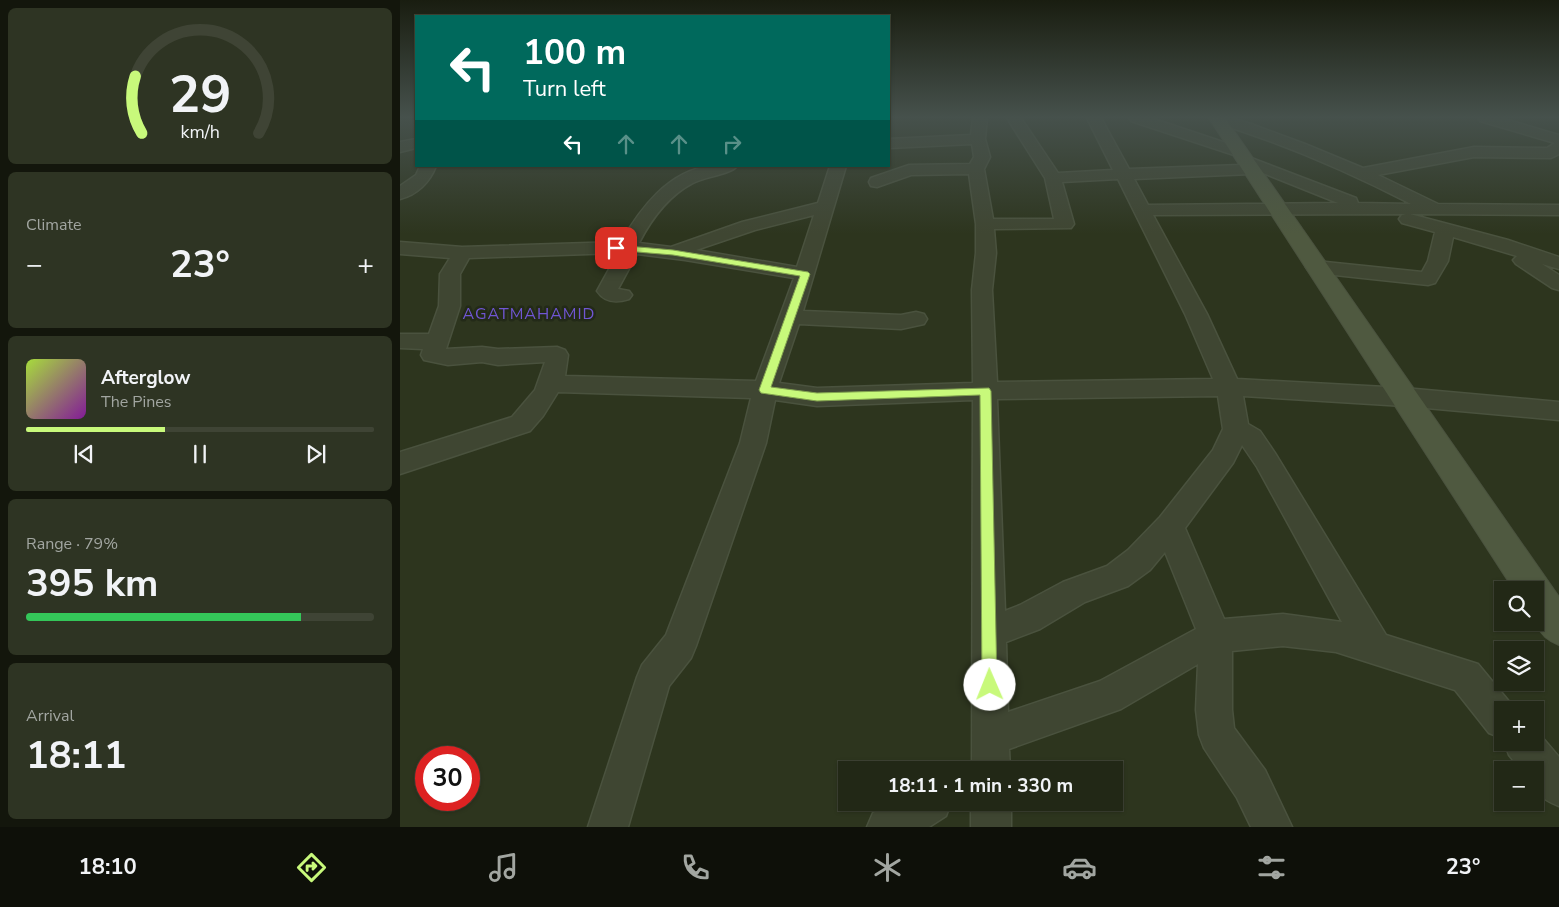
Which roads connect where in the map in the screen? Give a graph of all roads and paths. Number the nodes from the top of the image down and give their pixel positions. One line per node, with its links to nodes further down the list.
1 (982, 157): 14 (street)
2 (1040, 157): 15 (street)
3 (1109, 157): 10 (street)
4 (1234, 157): 8 (street)
5 (1242, 157): 8 (street)
6 (1325, 157): 16 (street)
7 (1450, 157): 16 (street)
8 (1245, 161): 10 (street); 20 (street); 21 (street)
9 (1063, 162): 15 (street)
10 (1112, 163): 15 (street); 22 (street)
11 (428, 167): 18 (street)
12 (725, 167): 30 (street)
13 (838, 167): 19 (street)
14 (976, 169): 17 (street); 25 (street)
15 (1049, 170): 25 (street)
16 (1362, 173): 23 (street)
17 (877, 182)
18 (400, 194)
19 (825, 207): 33 (street); 36 (street)
20 (1278, 208): 21 (street); 22 (street); 35 (street)
21 (1364, 208): 23 (street); 26 (street)
22 (1143, 210): 44 (street)
23 (1437, 210): 24 (street)
24 (1559, 210)
25 (985, 224): 46 (street)
26 (1445, 229): 29 (street); 35 (street)
27 (400, 234): 28 (street)
28 (400, 242)
29 (1500, 244): 34 (street); 37 (street)
30 (627, 247): 32 (street); 33 (street); 38 (street)
31 (400, 248): 32 (street)
32 (462, 253): 42 (street)
33 (673, 253): 36 (street)
34 (1559, 263)
35 (1316, 267): 47 (street)
36 (805, 274): 39 (street)
37 (1559, 284)
38 (622, 295)
39 (790, 317): 40 (street); 45 (street)
40 (916, 319)
41 (400, 341): 42 (street)
42 (437, 342): 43 (street)
43 (550, 384): 45 (street); 50 (street)
44 (1229, 387): 46 (street); 47 (street); 49 (street)
45 (765, 390): 46 (street); 65 (street)
46 (985, 391): 55 (street)
47 (1404, 397): 48 (street); 52 (street)
48 (1559, 411)
49 (1236, 429): 51 (street); 57 (street)
50 (400, 463)
51 (1170, 526): 55 (street); 56 (street)
52 (1527, 581)
53 (1544, 606): 54 (street)
54 (1559, 628)
55 (989, 632): 60 (street)
56 (1215, 636): 57 (street); 61 (street); 68 (street)
57 (1376, 649): 58 (street)
58 (1494, 710)
59 (1529, 751): 62 (street)
60 (990, 761)
61 (1003, 761)
62 (1559, 787)
63 (918, 811): 66 (street)
64 (991, 811): 67 (street)
65 (608, 827)
66 (887, 827)
67 (991, 827)
68 (1272, 827)

